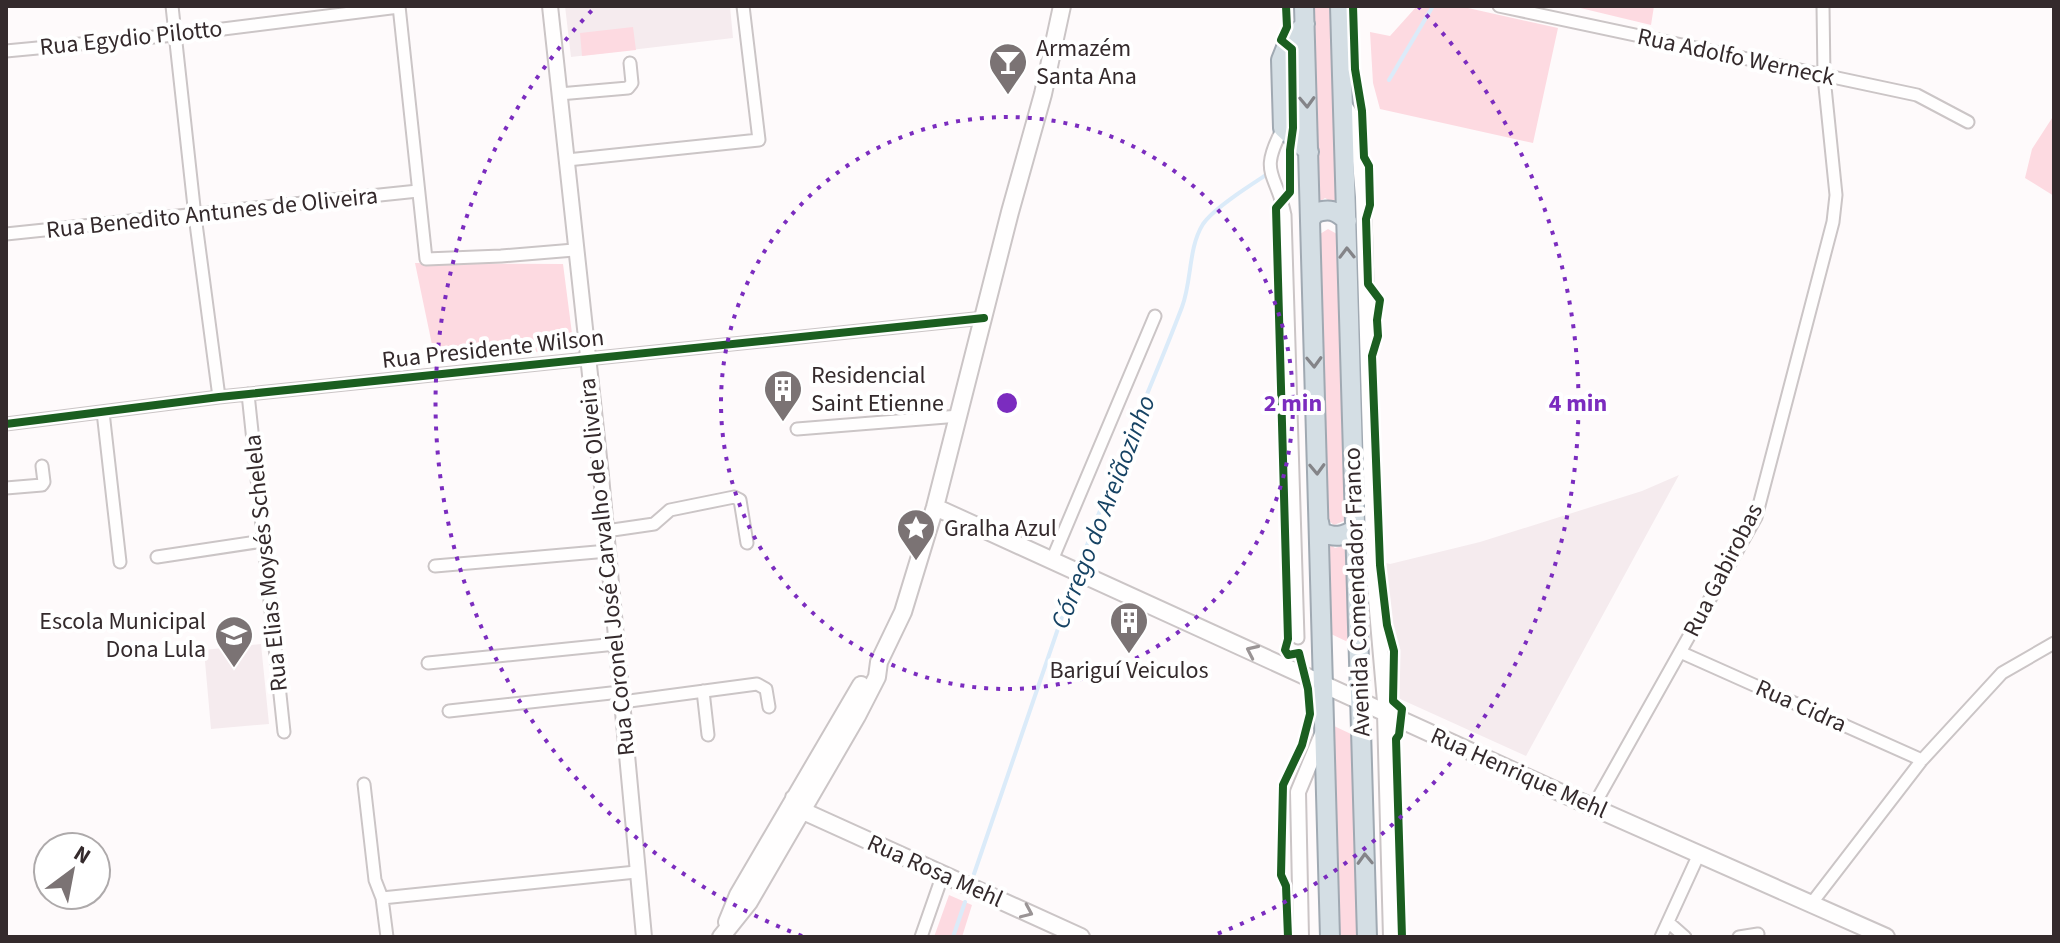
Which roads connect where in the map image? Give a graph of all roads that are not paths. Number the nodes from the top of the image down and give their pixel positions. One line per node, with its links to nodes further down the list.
1 (172, 6): 10 (street)
2 (399, 6): 10 (street, Rua Egydio Pilotto); 20 (street)
3 (550, 6): 14 (street, Rua Coronel José Carvalho de Oliveira)
4 (743, 6): 19 (street)
5 (1062, 6): 27 (main road)
6 (1340, 6): 15 (highway, Avenida Comendador Franco)
7 (1499, 6): 13 (street, Rua Adolfo Werneck)
8 (1823, 6): 13 (street, Rua Gabirobas)
9 (1305, 15): 17 (highway); 18 (highway, Avenida Comendador Franco, one-way to 18)
10 (175, 35): 11 (street, Rua Egydio Pilotto); 21 (street)
11 (6, 51)
12 (630, 63): 14 (street)
13 (1824, 77): 16 (street, Rua Adolfo Werneck); 51 (street, Rua Gabirobas)
14 (559, 94): 19 (street, Rua Coronel José Carvalho de Oliveira)
15 (1343, 103): 23 (highway, Avenida Comendador Franco); 59 (street, Avenida Comendador Franco)
16 (1968, 122)
17 (1283, 128): 18 (highway); 48 (street)
18 (1309, 152): 22 (highway, Avenida Comendador Franco)
19 (567, 160): 25 (street, Rua Coronel José Carvalho de Oliveira)
20 (418, 191): 21 (street, Rua Benedito Antunes de Oliveira); 25 (street)
21 (195, 216): 24 (street, Rua Benedito Antunes de Oliveira); 30 (street)
22 (1310, 220): 23 (highway); 38 (highway, Avenida Comendador Franco, one-way to 38)
23 (1347, 221): 39 (highway, Avenida Comendador Franco, one-way to 23)
24 (6, 234)
25 (574, 250): 28 (street, Rua Coronel José Carvalho de Oliveira)
26 (1155, 316): 45 (street)
27 (984, 318): 28 (street, Rua Presidente Wilson); 32 (main road)
28 (587, 360): 29 (street, Rua Presidente Wilson); 40 (street, Rua Coronel José Carvalho de Oliveira)
29 (248, 394): 30 (street, Rua Presidente Wilson); 41 (street, Rua Elias Moysés Schelela)
30 (219, 397): 31 (street, Rua Presidente Wilson)
31 (103, 412): 33 (street, Rua Presidente Wilson); 46 (street)
32 (959, 416): 34 (street); 37 (main road)
33 (6, 424)
34 (797, 429)
35 (42, 466): 36 (street)
36 (6, 488)
37 (935, 507): 45 (main road, Rua Henrique Mehl); 65 (main road)
38 (1319, 522): 39 (highway); 53 (highway, Avenida Comendador Franco)
39 (1355, 529): 56 (highway, Avenida Comendador Franco)
40 (606, 531): 42 (street); 43 (street, Rua Coronel José Carvalho de Oliveira)
41 (263, 541): 44 (street); 61 (street, Rua Elias Moysés Schelela)
42 (747, 543)
43 (608, 551): 47 (street); 50 (street, Rua Coronel José Carvalho de Oliveira)
44 (157, 557)
45 (1052, 560): 53 (main road, Rua Henrique Mehl, one-way to 45)
46 (120, 562)
47 (435, 566)
48 (1298, 638)
49 (2054, 643): 63 (street)
50 (616, 644): 52 (street); 55 (street, Rua Coronel José Carvalho de Oliveira)
51 (1680, 652): 63 (street, Rua Cidra); 66 (street, Rua Gabirobas)
52 (428, 663)
53 (1323, 684): 56 (main road, Rua Henrique Mehl); 60 (highway, Avenida Comendador Franco)
54 (703, 691): 55 (street); 57 (street); 62 (street)
55 (621, 697): 58 (street); 68 (street, Rua Coronel José Carvalho de Oliveira)
56 (1361, 701): 59 (main road, Rua Henrique Mehl); 82 (highway, Avenida Comendador Franco, one-way to 56)
57 (769, 707)
58 (449, 711)
59 (1386, 713): 66 (main road, Rua Henrique Mehl); 83 (main road, Avenida Comendador Franco)
60 (1324, 728): 80 (street, Avenida Comendador Franco); 81 (highway, Avenida Comendador Franco)
61 (284, 732)
62 (708, 735)
63 (1922, 760): 71 (street)
64 (364, 784): 70 (street)
65 (799, 804): 69 (main road, Rua Rosa Mehl); 77 (main road)
66 (1593, 807): 67 (main road, Rua Henrique Mehl)
67 (1699, 854): 71 (main road, Rua Henrique Mehl); 72 (street)
68 (636, 872): 70 (street); 76 (street, Rua Coronel José Carvalho de Oliveira)
69 (943, 874): 78 (street); 79 (main road, Rua Rosa Mehl, one-way to 79)
70 (382, 898): 75 (street)
71 (1811, 904): 73 (main road, Rua Henrique Mehl)
72 (1668, 922): 84 (street); 85 (street)
73 (1867, 933): 87 (main road, Rua Henrique Mehl)
74 (1758, 934): 86 (street)
75 (387, 937)
76 (644, 937)
77 (721, 937)
78 (921, 937)
79 (1081, 937)
80 (1301, 937)
81 (1330, 937)
82 (1367, 937)
83 (1392, 937)
84 (1661, 937)
85 (1685, 937)
86 (1739, 937)
87 (1886, 937)

